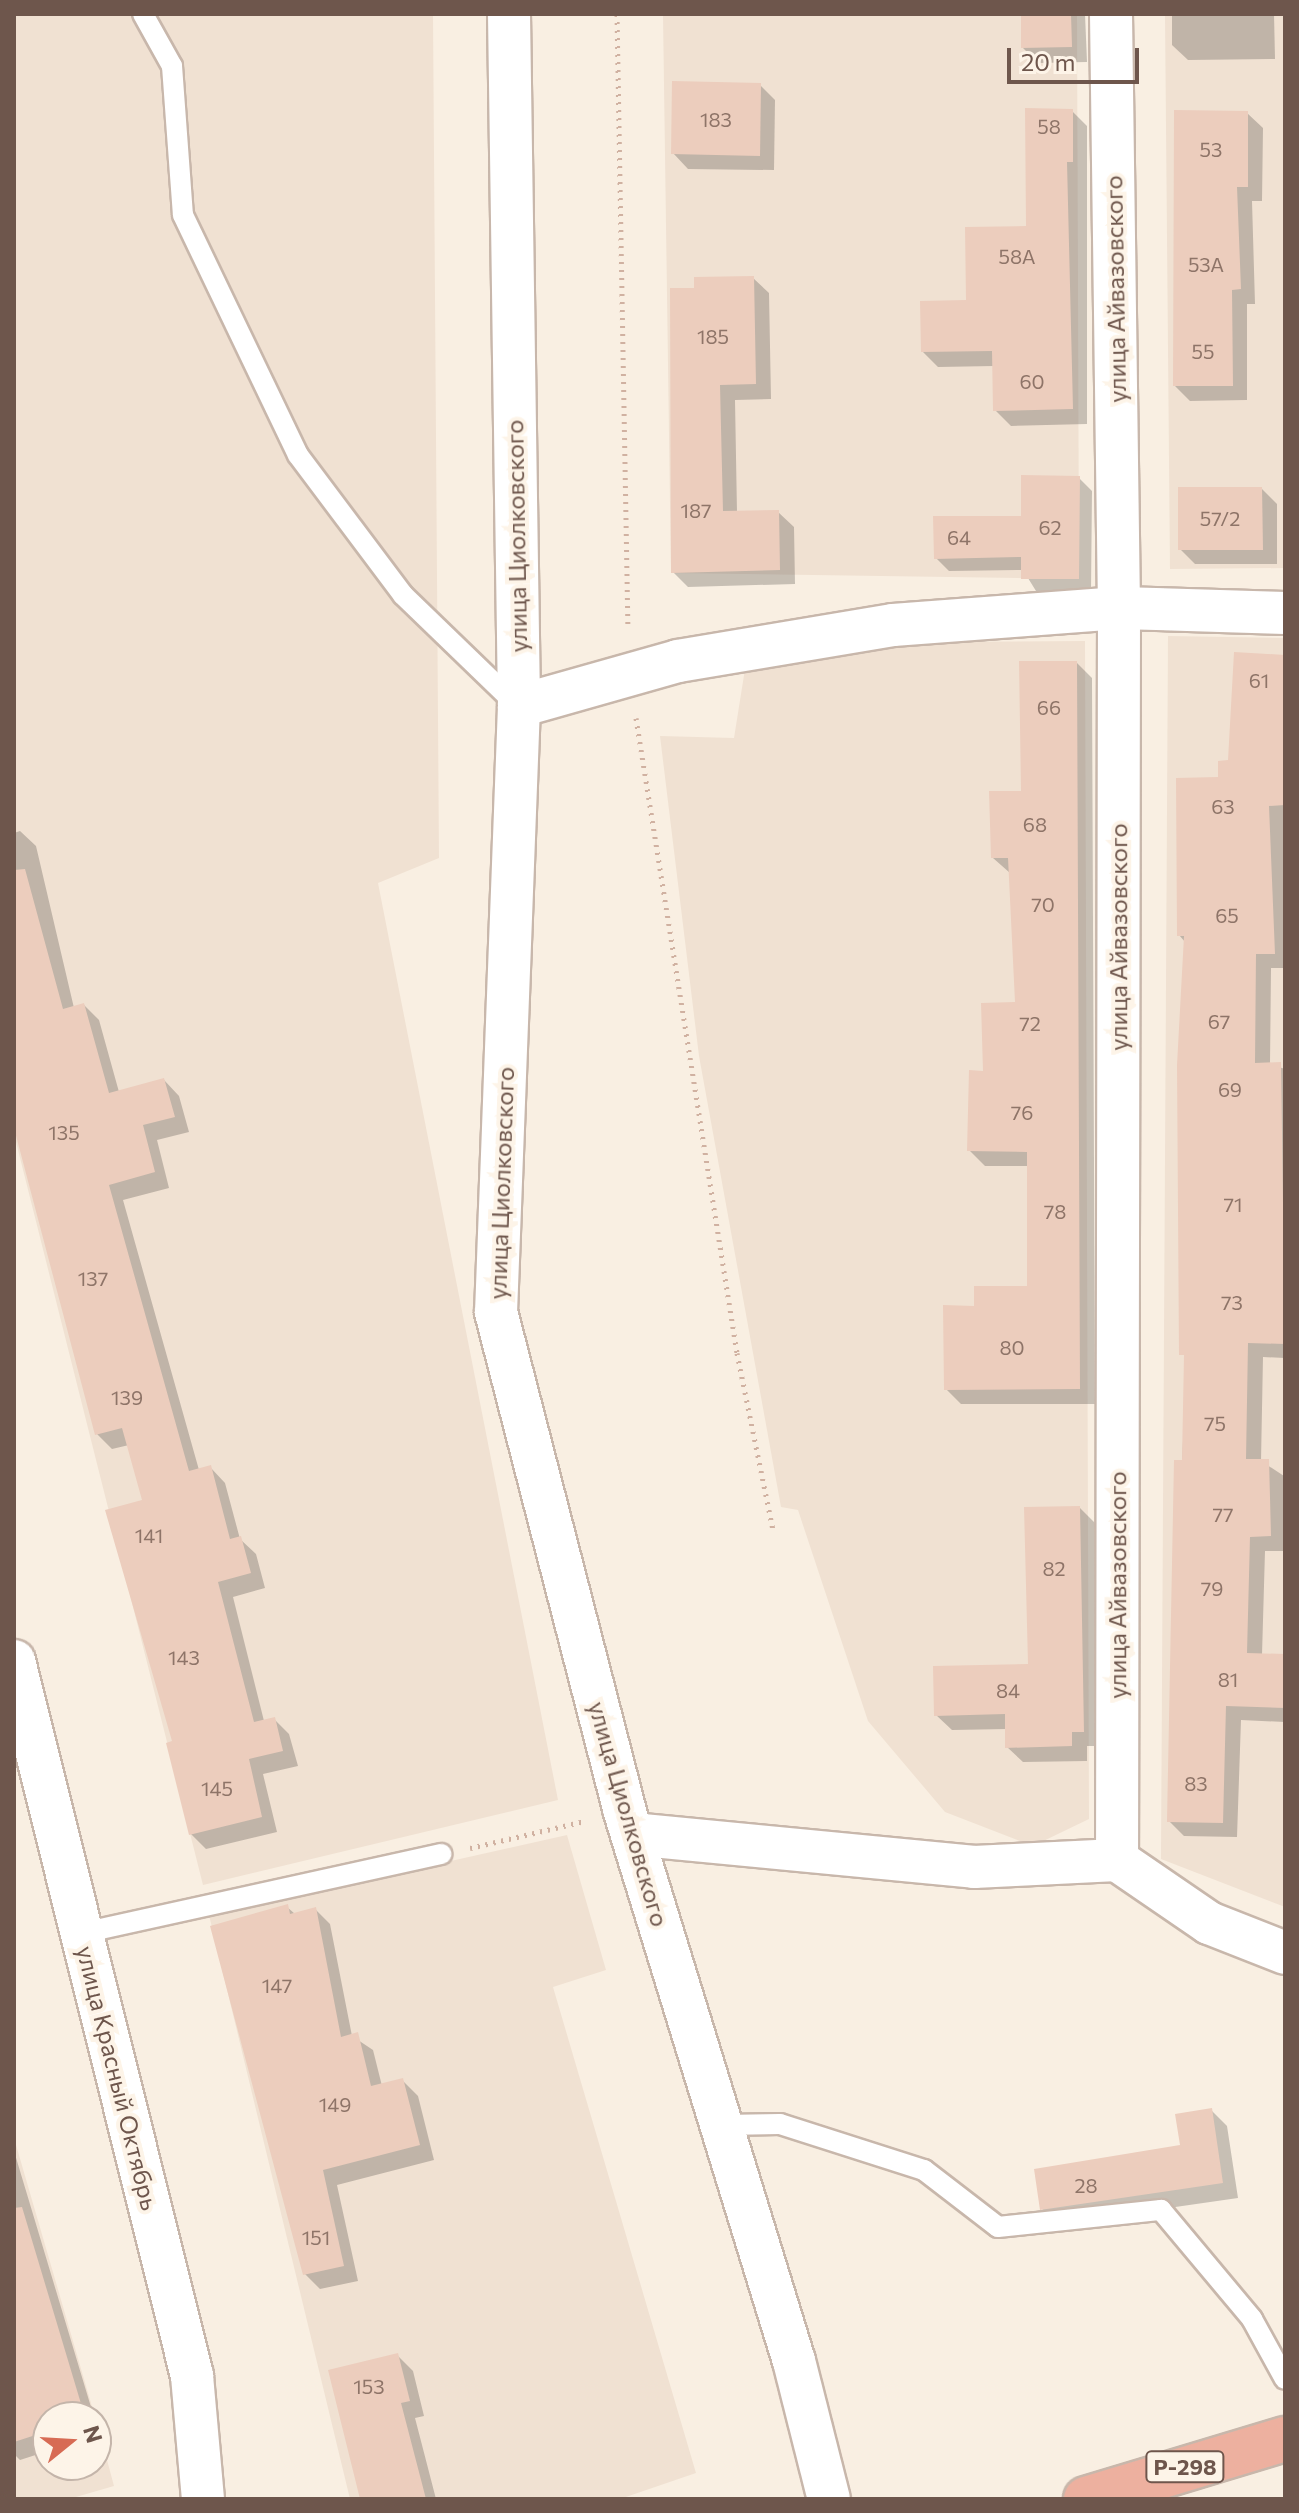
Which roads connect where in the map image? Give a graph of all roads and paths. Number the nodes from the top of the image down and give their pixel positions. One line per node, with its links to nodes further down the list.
1 (143, 14): 8 (lane)
2 (509, 14): 8 (street, улица Циолковского)
3 (617, 14): 7 (path)
4 (1111, 14): 5 (street, улица Айвазовского)
5 (1119, 608): 6 (street); 7 (street); 13 (street, улица Айвазовского)
6 (1285, 613)
7 (629, 675): 8 (street); 9 (path)
8 (519, 706): 11 (street, улица Циолковского)
9 (773, 1530)
10 (14, 1661): 14 (street, улица Красный Октябрь)
11 (628, 1823): 12 (path); 13 (street); 16 (street, улица Циолковского)
12 (441, 1854): 14 (lane)
13 (1117, 1860): 15 (street)
14 (82, 1933): 19 (street, улица Красный Октябрь)
15 (1285, 1953)
16 (724, 2125): 17 (lane); 20 (street, улица Циолковского)
17 (1285, 2379)
18 (1285, 2439): 21 (highway, Р-298)
19 (203, 2499)
20 (829, 2499)
21 (1086, 2499)

